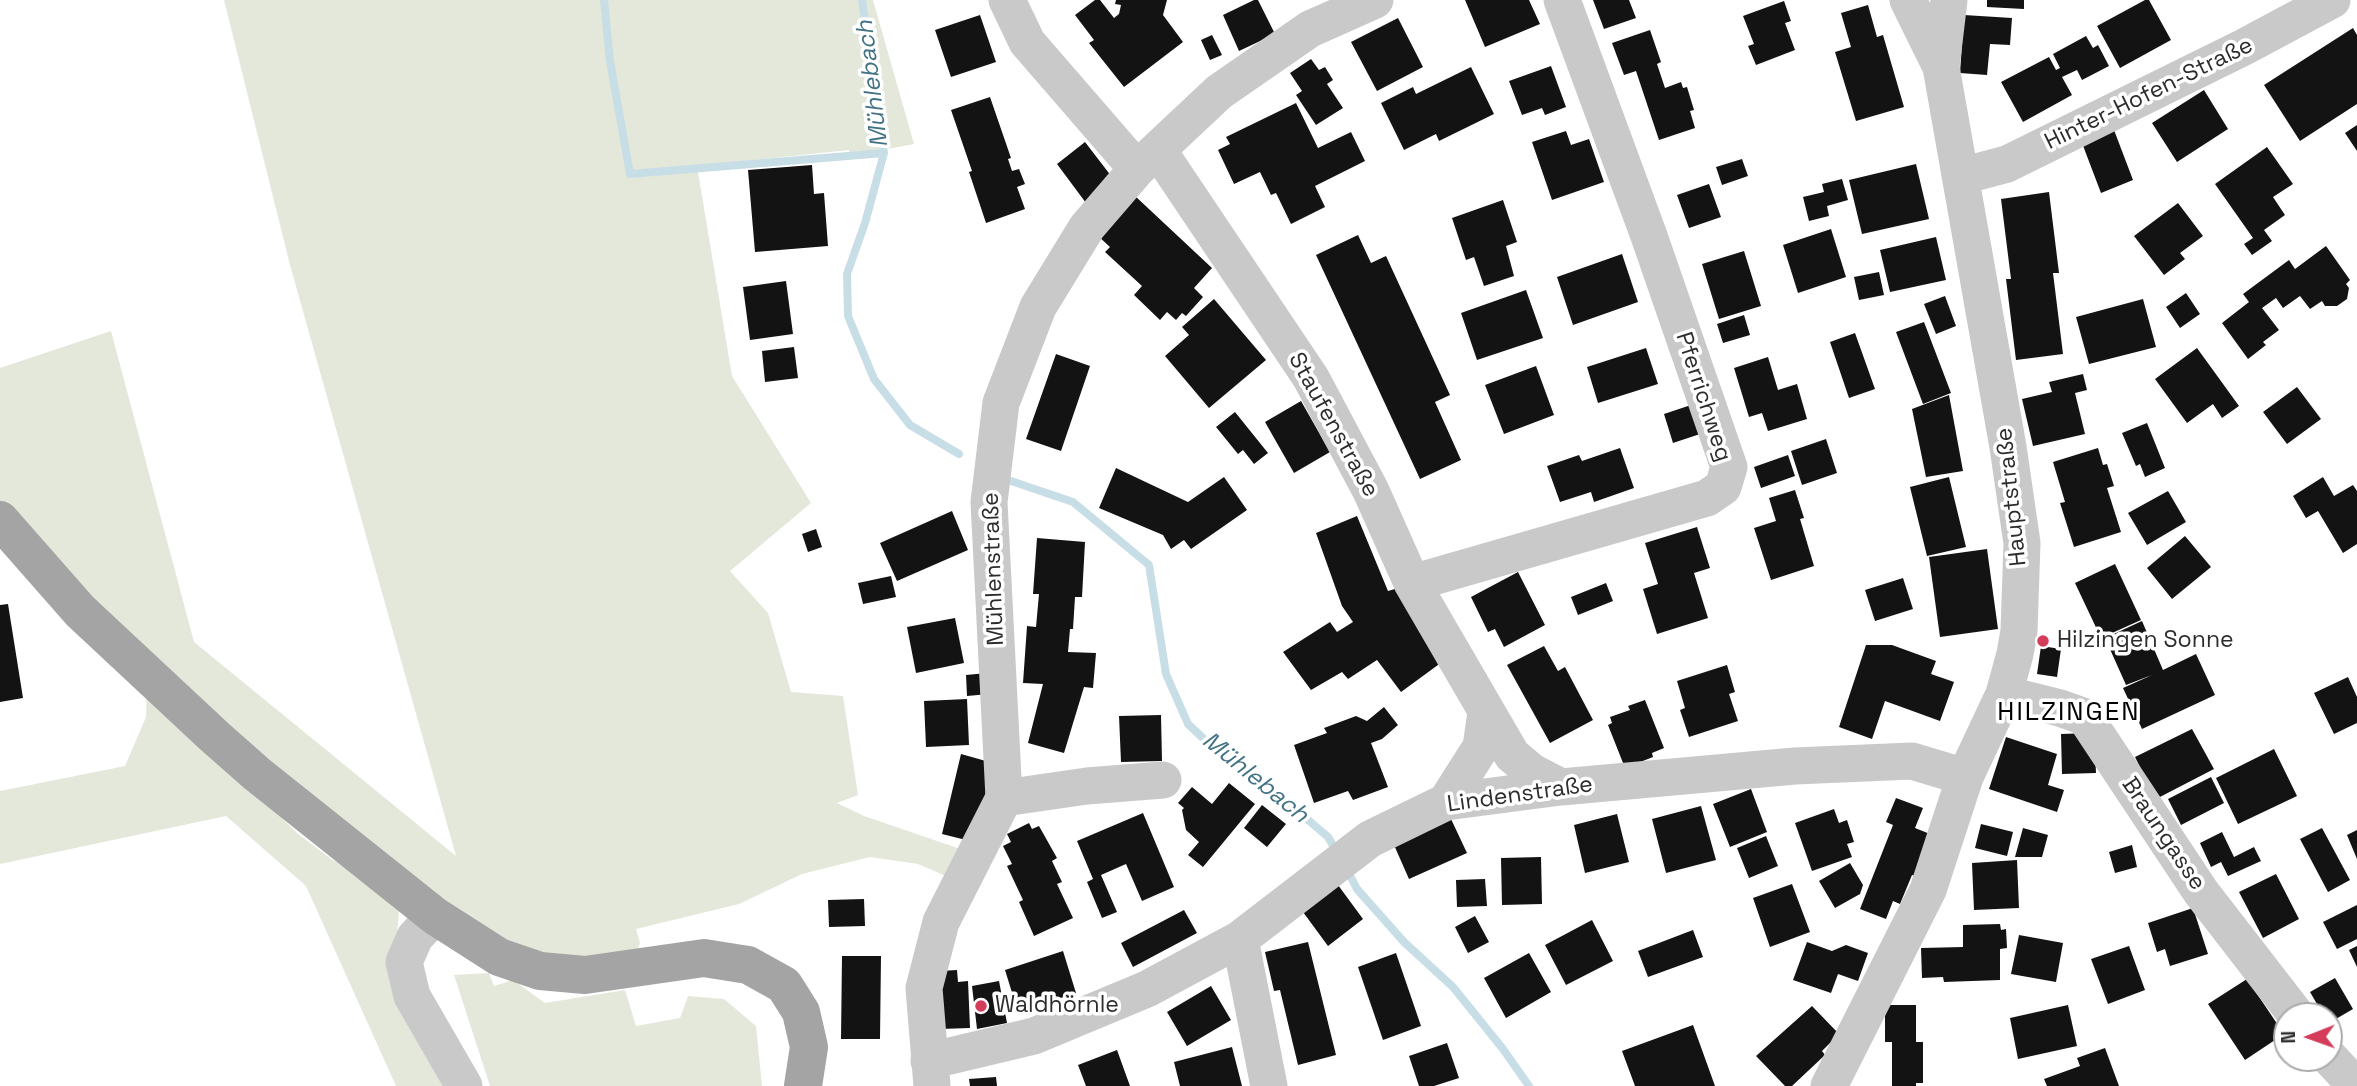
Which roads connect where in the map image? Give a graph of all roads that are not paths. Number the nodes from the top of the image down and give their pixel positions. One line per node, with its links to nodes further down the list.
1 (1007, 0): 8 (street, Staufenstraße)
2 (1375, 0): 8 (street, Mühlenstraße)
3 (1562, 0): 11 (street, Pferrichweg)
4 (1908, 0): 7 (street)
5 (1949, 0): 7 (street, Hauptstraße)
6 (2332, 0): 9 (street, Hinter-Hofen-Straße)
7 (1941, 67): 9 (street, Hauptstraße)
8 (1147, 160): 11 (street, Staufenstraße); 17 (street, Mühlenstraße)
9 (1962, 176): 12 (street, Hauptstraße)
10 (0, 520): 19 (main road)
11 (1412, 583): 13 (street, Staufenstraße)
12 (2004, 694): 14 (street, Hauptstraße); 21 (street, Braungasse)
13 (1486, 712): 16 (street, Staufenstraße); 18 (street)
14 (1965, 776): 16 (street, Lindenstraße); 27 (street, Hauptstraße)
15 (1163, 780): 17 (street)
16 (1561, 787): 18 (street, Lindenstraße)
17 (1004, 798): 23 (street, Mühlenstraße)
18 (1446, 802): 20 (street, Lindenstraße)
19 (435, 916): 24 (street); 25 (main road)
20 (1240, 939): 23 (street, Lindenstraße); 26 (street)
21 (2286, 1002)
22 (2343, 1072): 28 (street)
23 (931, 1073)
24 (464, 1086)
25 (803, 1086)
26 (1269, 1086)
27 (1829, 1086)
28 (2356, 1086)

